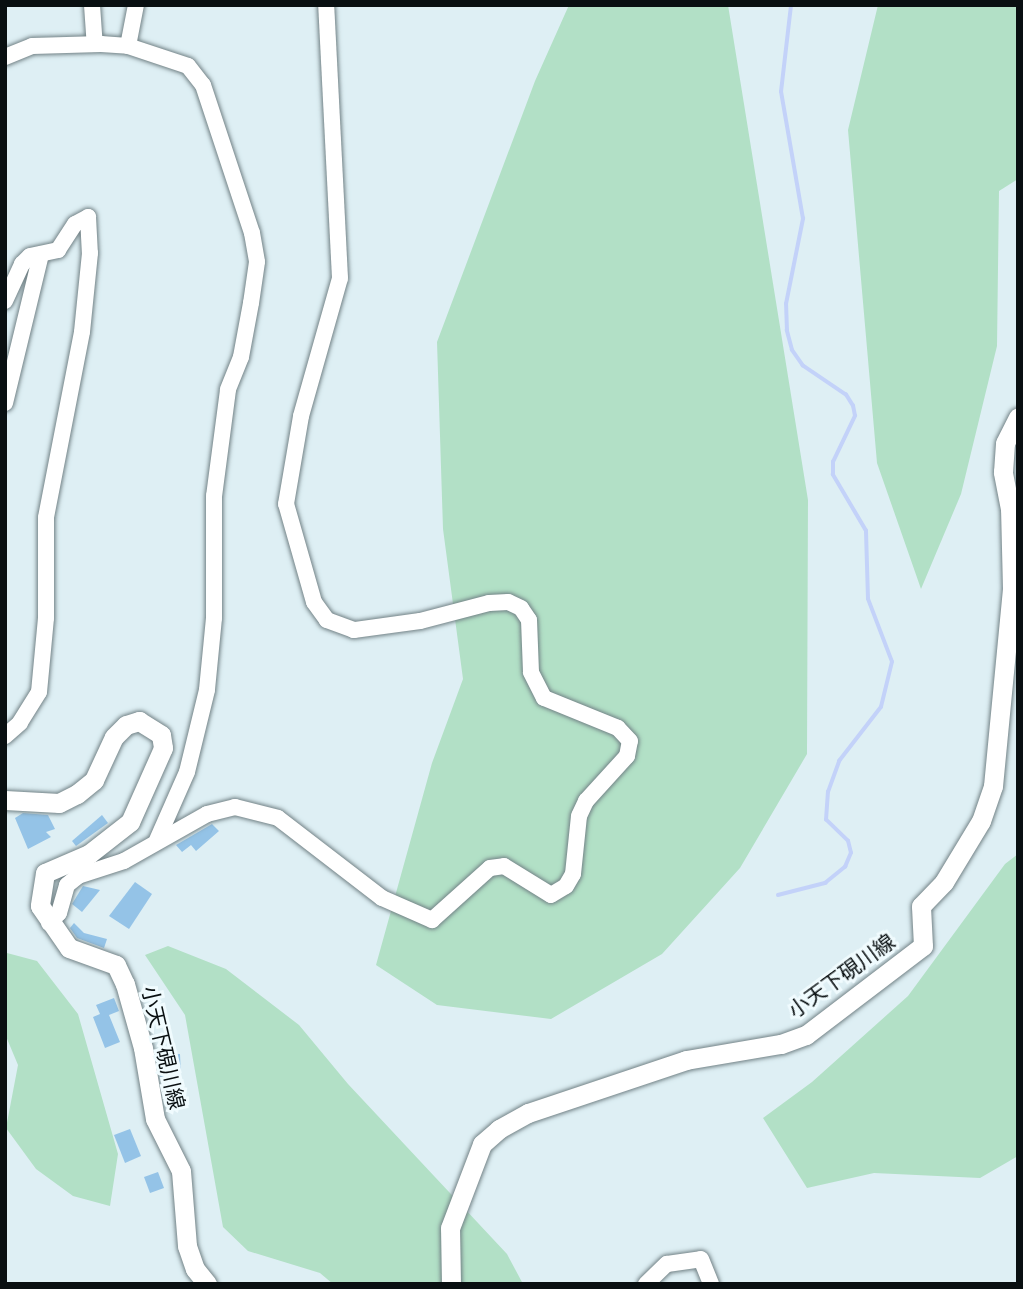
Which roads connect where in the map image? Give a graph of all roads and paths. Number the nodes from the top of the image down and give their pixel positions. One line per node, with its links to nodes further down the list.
1 (92, 5): 4 (street)
2 (136, 5): 5 (street)
3 (326, 5): 13 (street)
4 (95, 44): 5 (street); 6 (street)
5 (128, 46): 13 (street)
6 (5, 57)
7 (41, 254): 8 (street); 9 (street); 11 (street)
8 (5, 302)
9 (5, 403)
10 (1018, 417): 16 (main road, 小天下硯川線)
11 (5, 736)
12 (5, 800): 14 (main road, 小天下硯川線)
13 (158, 840): 14 (street)
14 (49, 923): 15 (main road, 小天下硯川線)
15 (207, 1284)
16 (451, 1284)
17 (646, 1284): 18 (street)
18 (711, 1284)

